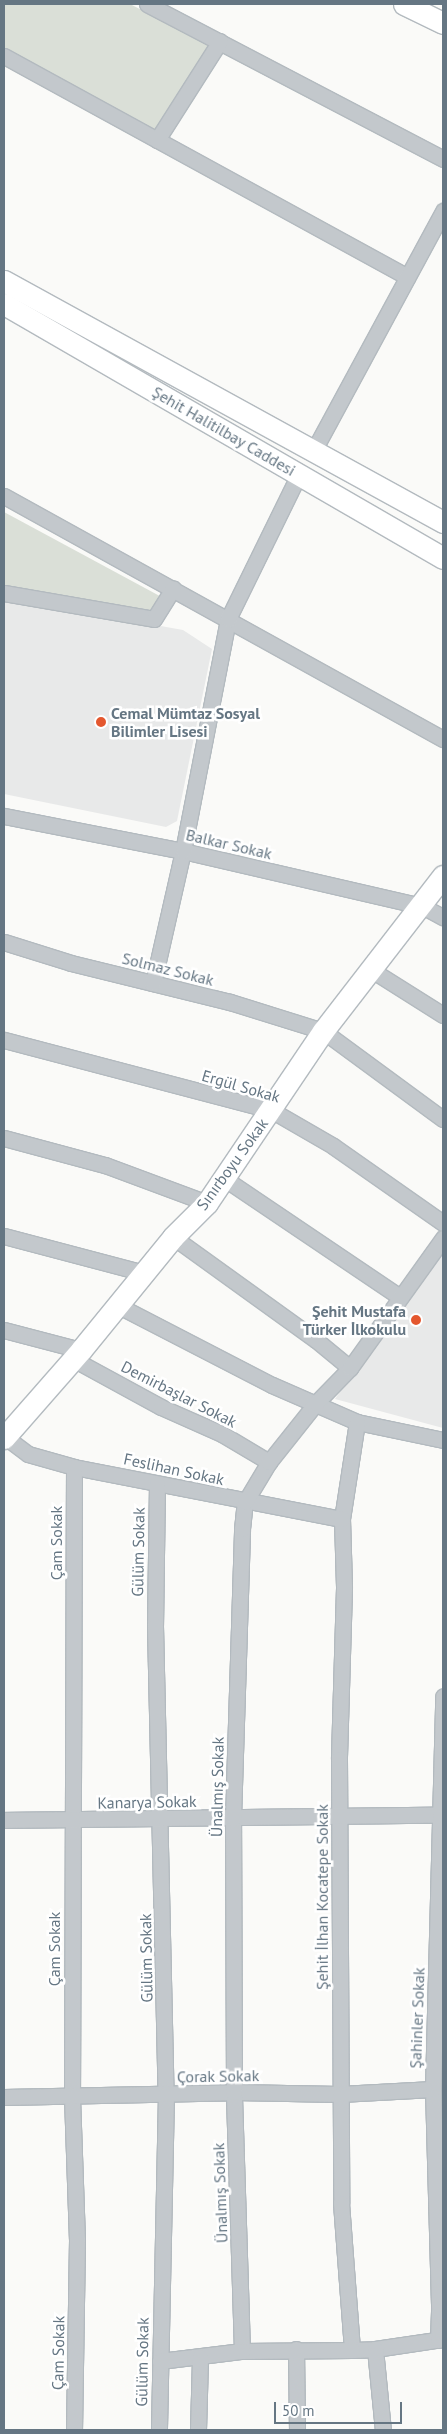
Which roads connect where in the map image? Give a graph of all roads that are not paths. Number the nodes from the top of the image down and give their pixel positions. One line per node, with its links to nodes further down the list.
1 (147, 4): 4 (street)
2 (404, 4): 3 (main road)
3 (443, 23)
4 (220, 41): 6 (street); 7 (street)
5 (4, 56): 6 (street)
6 (158, 140): 9 (street)
7 (443, 159)
8 (443, 211): 9 (street)
9 (408, 277): 12 (street)
10 (4, 281): 12 (main road, Şehit Halitilbay Caddesi)
11 (4, 304): 13 (main road, Şehit Halitilbay Caddesi)
12 (314, 450): 15 (main road, Şehit Halitilbay Caddesi)
13 (299, 474): 16 (main road, Şehit Halitilbay Caddesi); 19 (street)
14 (4, 496): 17 (street)
15 (443, 522)
16 (443, 558)
17 (174, 589): 18 (street); 19 (street)
18 (4, 592)
19 (228, 619): 20 (street); 22 (street)
20 (443, 739)
21 (4, 816): 22 (street, Balkar Sokak)
22 (183, 851): 24 (street, Balkar Sokak); 28 (street)
23 (443, 876): 24 (main road, Sınırboyu Sokak)
24 (422, 906): 25 (street, Balkar Sokak); 27 (main road, Sınırboyu Sokak)
25 (443, 917)
26 (4, 942): 28 (street, Solmaz Sokak)
27 (370, 970): 29 (street); 30 (main road, Sınırboyu Sokak)
28 (153, 983): 30 (street, Solmaz Sokak)
29 (443, 1015)
30 (323, 1031): 32 (main road, Sınırboyu Sokak); 33 (street, Solmaz Sokak)
31 (4, 1040): 32 (street, Ergül Sokak)
32 (271, 1110): 35 (main road, Sınırboyu Sokak); 37 (street, Ergül Sokak)
33 (443, 1119)
34 (4, 1138): 36 (street)
35 (225, 1179): 36 (main road, Sınırboyu Sokak); 42 (street)
36 (207, 1203): 39 (main road, Sınırboyu Sokak)
37 (443, 1223)
38 (4, 1236): 41 (street)
39 (173, 1237): 41 (main road, Sınırboyu Sokak); 46 (street)
40 (443, 1238): 42 (street, Ünalmış Sokak)
41 (144, 1273): 43 (main road, Sınırboyu Sokak)
42 (400, 1297): 46 (street, Ünalmış Sokak)
43 (117, 1305): 45 (main road, Sınırboyu Sokak); 47 (street)
44 (4, 1330): 45 (street, Demirbaşlar Sokak)
45 (77, 1355): 49 (main road, Sınırboyu Sokak); 51 (street, Demirbaşlar Sokak)
46 (350, 1368): 47 (street, Ünalmış Sokak)
47 (316, 1403): 48 (street); 51 (street, Ünalmış Sokak)
48 (358, 1422): 50 (street); 55 (street, Şehit İlhan Kocatepe Sokak)
49 (4, 1437): 52 (street, Feslihan Sokak)
50 (443, 1440)
51 (269, 1462): 54 (street, Ünalmış Sokak)
52 (74, 1467): 53 (street, Feslihan Sokak); 61 (street, Çam Sokak)
53 (156, 1484): 54 (street, Feslihan Sokak); 62 (street, Gülüm Sokak)
54 (245, 1502): 55 (street, Feslihan Sokak); 59 (street, Ünalmış Sokak)
55 (342, 1519): 57 (street, Şehit İlhan Kocatepe Sokak)
56 (443, 1696): 58 (street, Şahinler Sokak)
57 (339, 1815): 58 (street, Kanarya Sokak); 59 (street, Kanarya Sokak); 68 (street, Şehit İlhan Kocatepe Sokak)
58 (440, 1815): 63 (street, Şahinler Sokak)
59 (232, 1818): 62 (street, Kanarya Sokak); 66 (street, Ünalmış Sokak)
60 (4, 1820): 61 (street, Kanarya Sokak)
61 (71, 1820): 62 (street, Kanarya Sokak); 70 (street, Çam Sokak)
62 (158, 1820): 67 (street, Gülüm Sokak)
63 (441, 1880): 64 (street, Şahinler Sokak)
64 (438, 2060): 65 (street, Şahinler Sokak)
65 (433, 2089): 68 (street, Çorak Sokak); 71 (street, Şahinler Sokak)
66 (234, 2092): 67 (street, Çorak Sokak); 68 (street, Çorak Sokak); 76 (street, Ünalmış Sokak)
67 (166, 2094): 70 (street, Çorak Sokak); 78 (street, Gülüm Sokak)
68 (340, 2094): 75 (street, Şehit İlhan Kocatepe Sokak)
69 (4, 2097): 70 (street, Çorak Sokak)
70 (72, 2097): 79 (street, Çam Sokak)
71 (441, 2304): 72 (street, Şahinler Sokak)
72 (440, 2340): 74 (street)
73 (296, 2349): 75 (street); 76 (street); 82 (street)
74 (375, 2349): 75 (street); 83 (street)
75 (352, 2350)
76 (242, 2351): 77 (street)
77 (200, 2357): 78 (street); 81 (street)
78 (160, 2362): 80 (street, Gülüm Sokak)
79 (74, 2430)
80 (159, 2430)
81 (198, 2430)
82 (297, 2430)
83 (383, 2430)

